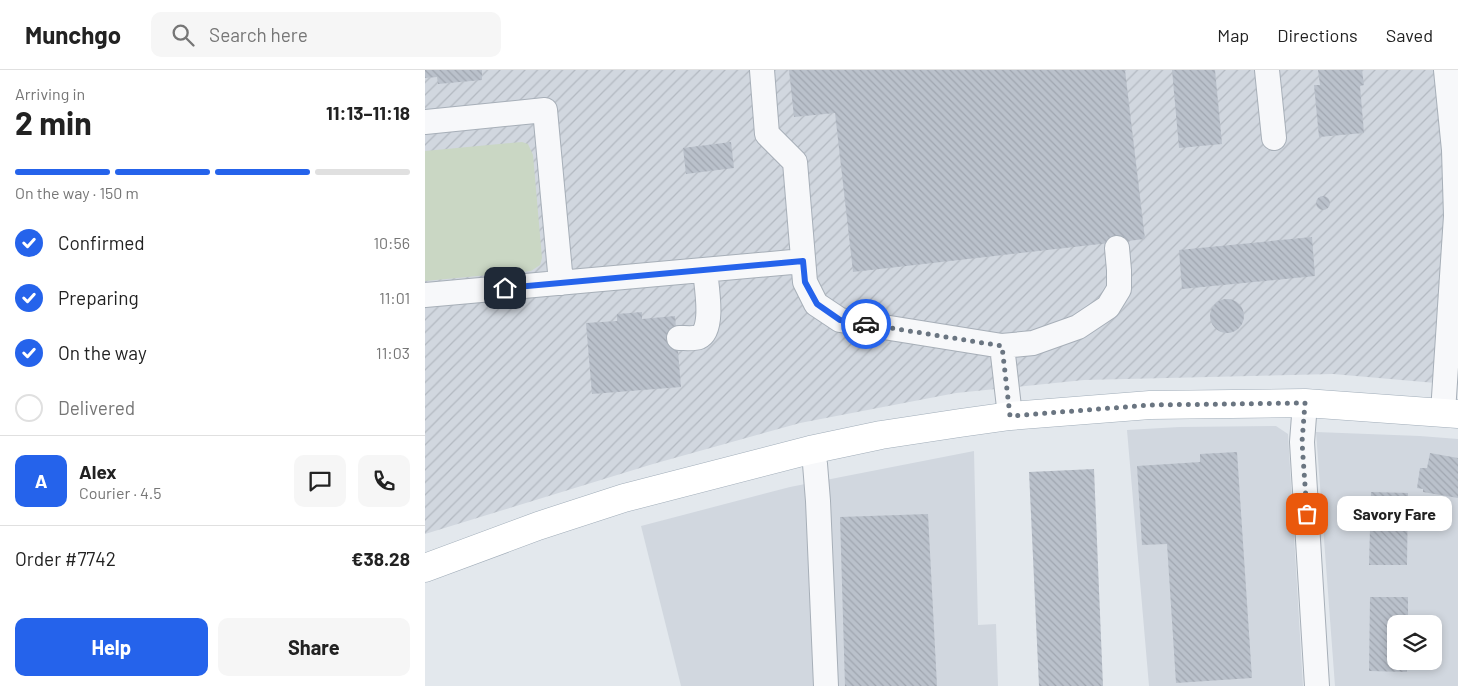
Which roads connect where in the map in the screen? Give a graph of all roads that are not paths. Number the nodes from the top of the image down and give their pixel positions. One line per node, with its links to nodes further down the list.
1 (762, 70): 7 (street)
2 (1267, 70): 5 (street)
3 (1446, 70): 14 (street)
4 (425, 122): 9 (street)
5 (1274, 138)
6 (1117, 248): 12 (street)
7 (803, 261): 8 (street); 12 (street)
8 (705, 270): 9 (street); 11 (street)
9 (561, 282): 10 (street)
10 (425, 295)
11 (679, 338)
12 (1002, 346): 15 (street)
13 (1305, 403): 14 (main road); 15 (main road); 19 (street)
14 (1451, 413)
15 (1010, 416): 16 (main road)
16 (810, 450): 17 (main road); 18 (street)
17 (425, 568)
18 (826, 686)
19 (1317, 686)

